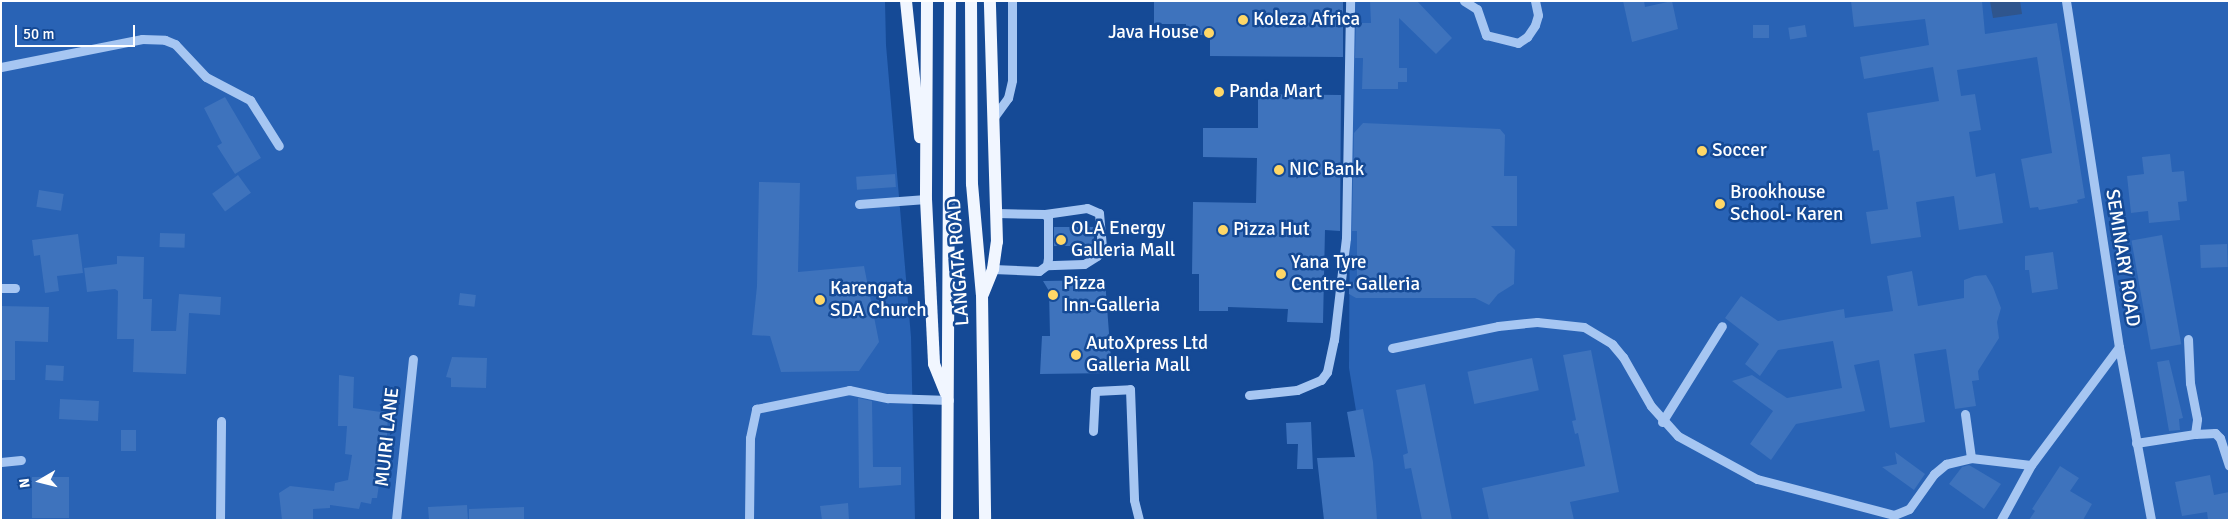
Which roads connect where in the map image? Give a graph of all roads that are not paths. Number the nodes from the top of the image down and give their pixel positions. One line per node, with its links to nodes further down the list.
1 (906, 1): 14 (main road)
2 (927, 1): 14 (main road)
3 (950, 1): 29 (main road, LANGATA ROAD)
4 (971, 1): 22 (main road, LANGATA ROAD)
5 (990, 1): 12 (main road)
6 (1012, 1): 12 (street)
7 (1350, 1): 28 (street)
8 (1464, 1): 9 (street)
9 (1535, 1)
10 (2066, 1): 25 (street, SEMINARY ROAD)
11 (1, 67): 13 (street)
12 (994, 117): 16 (main road)
13 (279, 146)
14 (926, 199): 15 (street); 29 (main road)
15 (859, 204)
16 (996, 213): 17 (street); 19 (main road)
17 (1045, 214): 18 (street); 18 (street)
18 (1047, 265): 19 (street)
19 (994, 270): 22 (main road)
20 (1, 288): 21 (street)
21 (15, 288)
22 (982, 295): 45 (main road, LANGATA ROAD)
23 (1722, 326): 32 (street)
24 (2188, 339): 34 (street)
25 (2119, 347): 35 (street, SEMINARY ROAD); 39 (street)
26 (1392, 348): 32 (street)
27 (414, 358): 42 (street, MUIRI LANE)
28 (1249, 396)
29 (949, 400): 43 (street); 44 (main road, LANGATA ROAD)
30 (1965, 414): 36 (street)
31 (221, 421): 41 (street)
32 (1662, 422): 36 (street)
33 (1093, 431): 46 (street)
34 (2195, 434): 35 (street); 40 (street)
35 (2136, 443): 48 (street, SEMINARY ROAD)
36 (1972, 458): 39 (street)
37 (21, 460): 38 (street)
38 (1, 462)
39 (2032, 465): 47 (street)
40 (2229, 466)
41 (220, 520)
42 (396, 520)
43 (749, 520)
44 (947, 520)
45 (985, 520)
46 (1139, 520)
47 (2001, 520)
48 (2151, 520)

